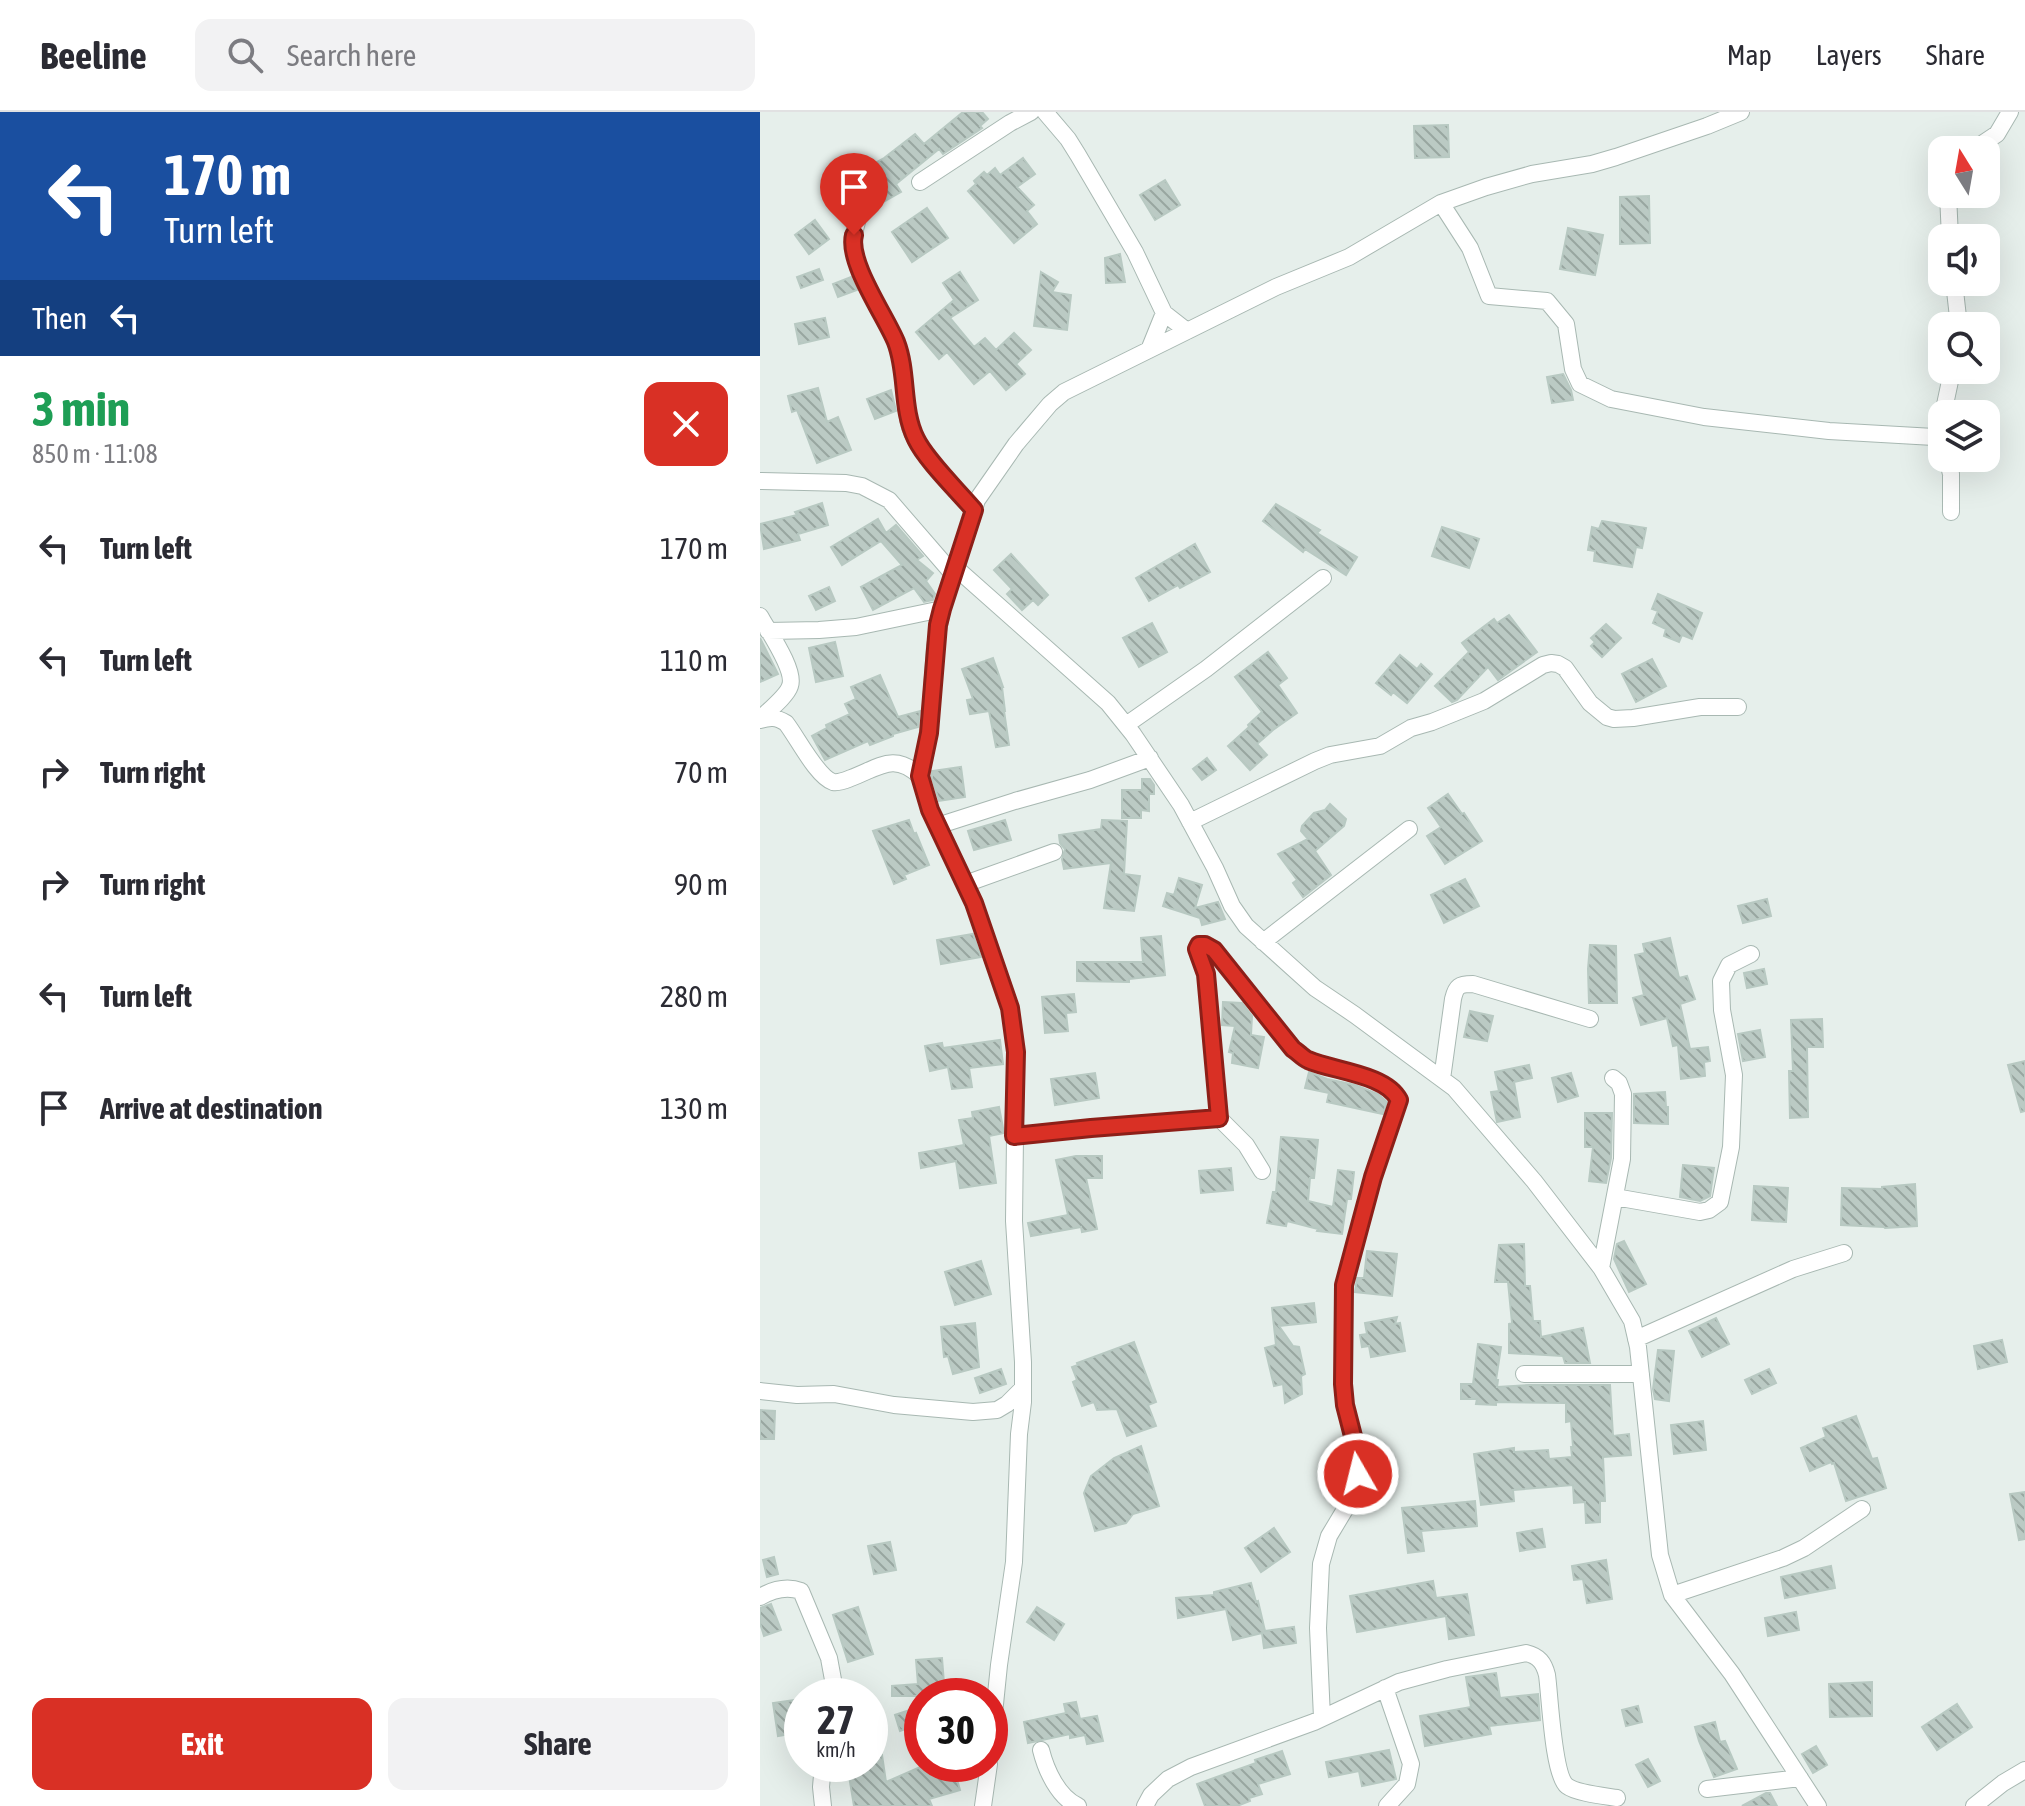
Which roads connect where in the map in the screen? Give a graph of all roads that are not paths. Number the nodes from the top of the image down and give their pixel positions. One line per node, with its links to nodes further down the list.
1 (1031, 112): 7 (street)
2 (1045, 112): 9 (street)
3 (1741, 112): 8 (street)
4 (2014, 114): 5 (street)
5 (1994, 136)
6 (845, 165): 15 (street)
7 (920, 182)
8 (1441, 203): 10 (street); 12 (street)
9 (1164, 313): 10 (street); 11 (street)
10 (1187, 331): 11 (street)
11 (1149, 350): 15 (street)
12 (1928, 437)
13 (1950, 472): 16 (street)
14 (760, 481): 17 (street)
15 (974, 510): 17 (street)
16 (1951, 512)
17 (954, 571): 19 (street); 24 (street)
18 (1323, 578): 24 (street)
19 (942, 609): 21 (street); 26 (street)
20 (760, 616): 21 (street)
21 (768, 631): 23 (street)
22 (1738, 707): 27 (street)
23 (760, 720): 26 (street)
24 (1126, 725): 25 (street)
25 (1150, 758): 27 (street); 28 (street)
26 (920, 776): 28 (street)
27 (1190, 822): 32 (street)
28 (937, 826): 31 (street)
29 (1409, 829): 32 (street)
30 (1054, 852): 31 (street)
31 (965, 884): 38 (street)
32 (1263, 942): 36 (street)
33 (1751, 954): 40 (street)
34 (1590, 1019): 36 (street)
35 (1613, 1078): 40 (street)
36 (1442, 1079): 42 (street)
37 (1219, 1118): 38 (street); 39 (street); 54 (street)
38 (1014, 1136): 46 (street)
39 (1262, 1171)
40 (1615, 1197): 42 (street)
41 (1844, 1253): 43 (street)
42 (1601, 1268): 43 (street)
43 (1636, 1339): 45 (street)
44 (1524, 1374): 45 (street)
45 (1641, 1374): 49 (street)
46 (1023, 1388): 47 (street); 52 (street)
47 (760, 1391)
48 (1862, 1509): 49 (street)
49 (1672, 1595): 57 (street)
50 (760, 1597): 51 (street)
51 (833, 1678)
52 (998, 1678)
53 (1385, 1688): 54 (street); 61 (street); 66 (street)
54 (1322, 1718): 65 (street)
55 (1041, 1750): 64 (street)
56 (2025, 1770): 68 (street)
57 (1800, 1778): 60 (street); 67 (street)
58 (821, 1782): 62 (street)
59 (986, 1782): 63 (street)
60 (1707, 1789)
61 (1617, 1798)
62 (823, 1806)
63 (983, 1806)
64 (1078, 1806)
65 (1145, 1806)
66 (1387, 1806)
67 (1818, 1806)
68 (1974, 1806)

